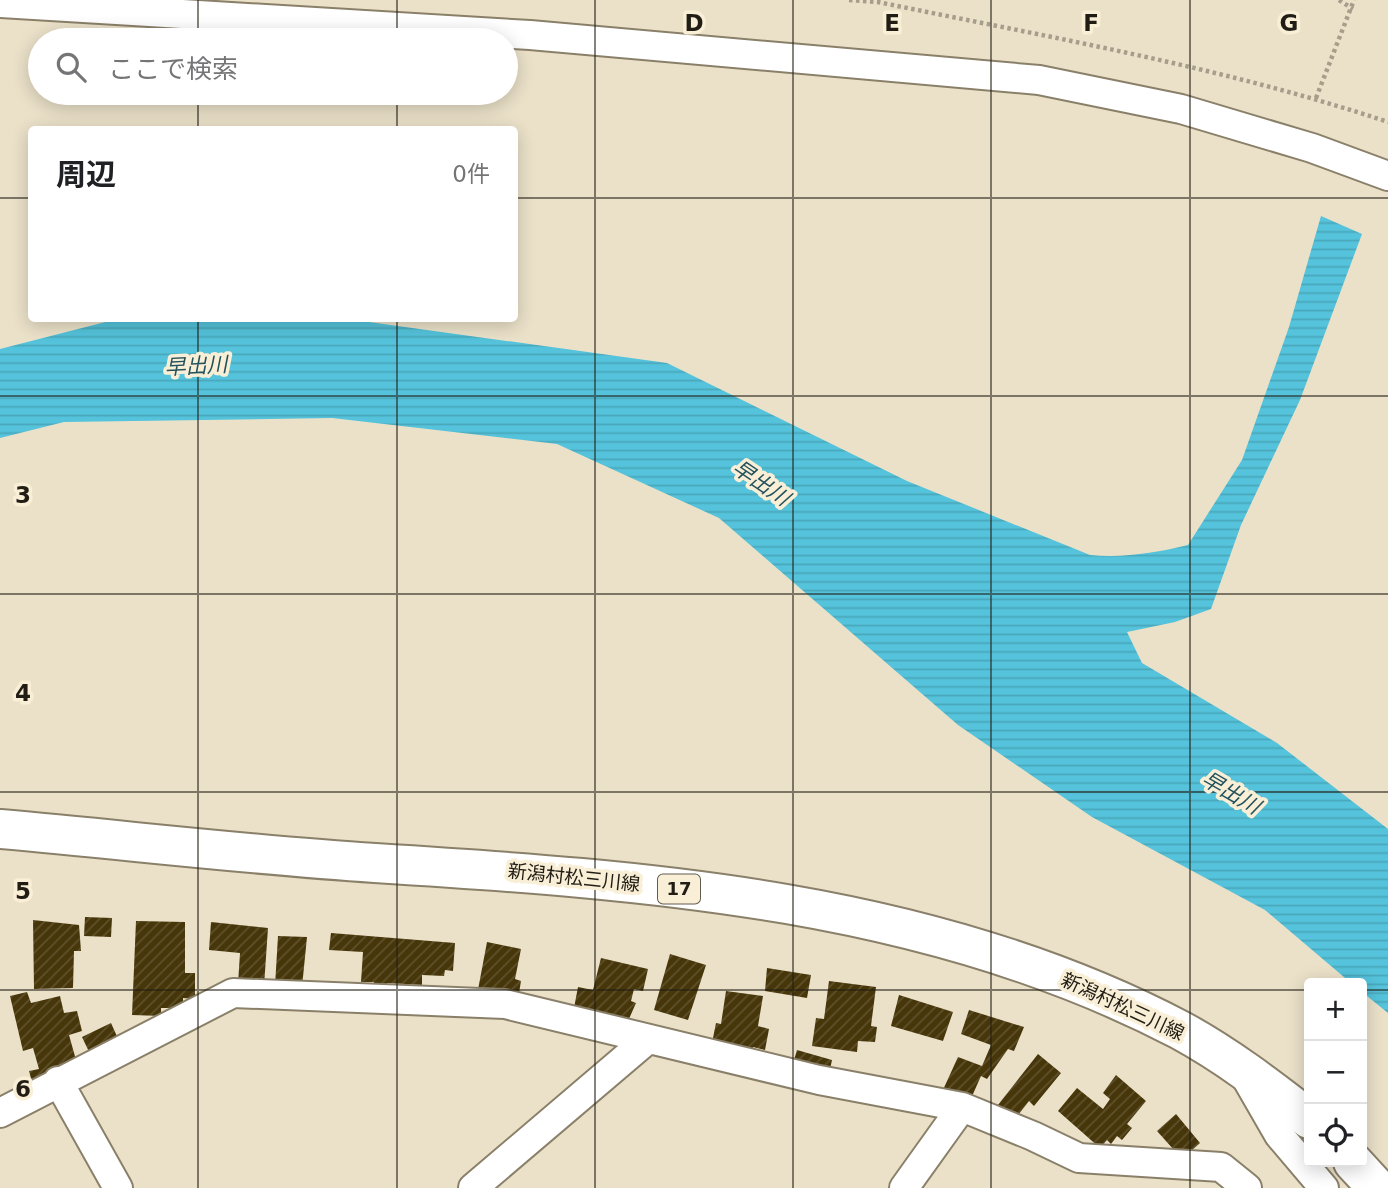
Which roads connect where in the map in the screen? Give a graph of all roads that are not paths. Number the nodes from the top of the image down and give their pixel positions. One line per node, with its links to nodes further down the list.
1 (0, 3): 2 (street)
2 (414, 28)
3 (518, 34): 4 (street)
4 (1388, 176)
5 (0, 829): 7 (main road, 新潟村松三川線 / 17)
6 (648, 1038): 8 (street); 9 (street); 14 (street)
7 (1241, 1067): 11 (main road, 新潟村松三川線 / 17); 17 (street)
8 (58, 1081): 10 (street); 13 (street)
9 (962, 1107): 15 (street); 16 (street)
10 (0, 1112)
11 (1304, 1115)
12 (1358, 1167): 18 (main road)
13 (118, 1188)
14 (473, 1188)
15 (904, 1188)
16 (1247, 1188)
17 (1324, 1188)
18 (1377, 1188)

